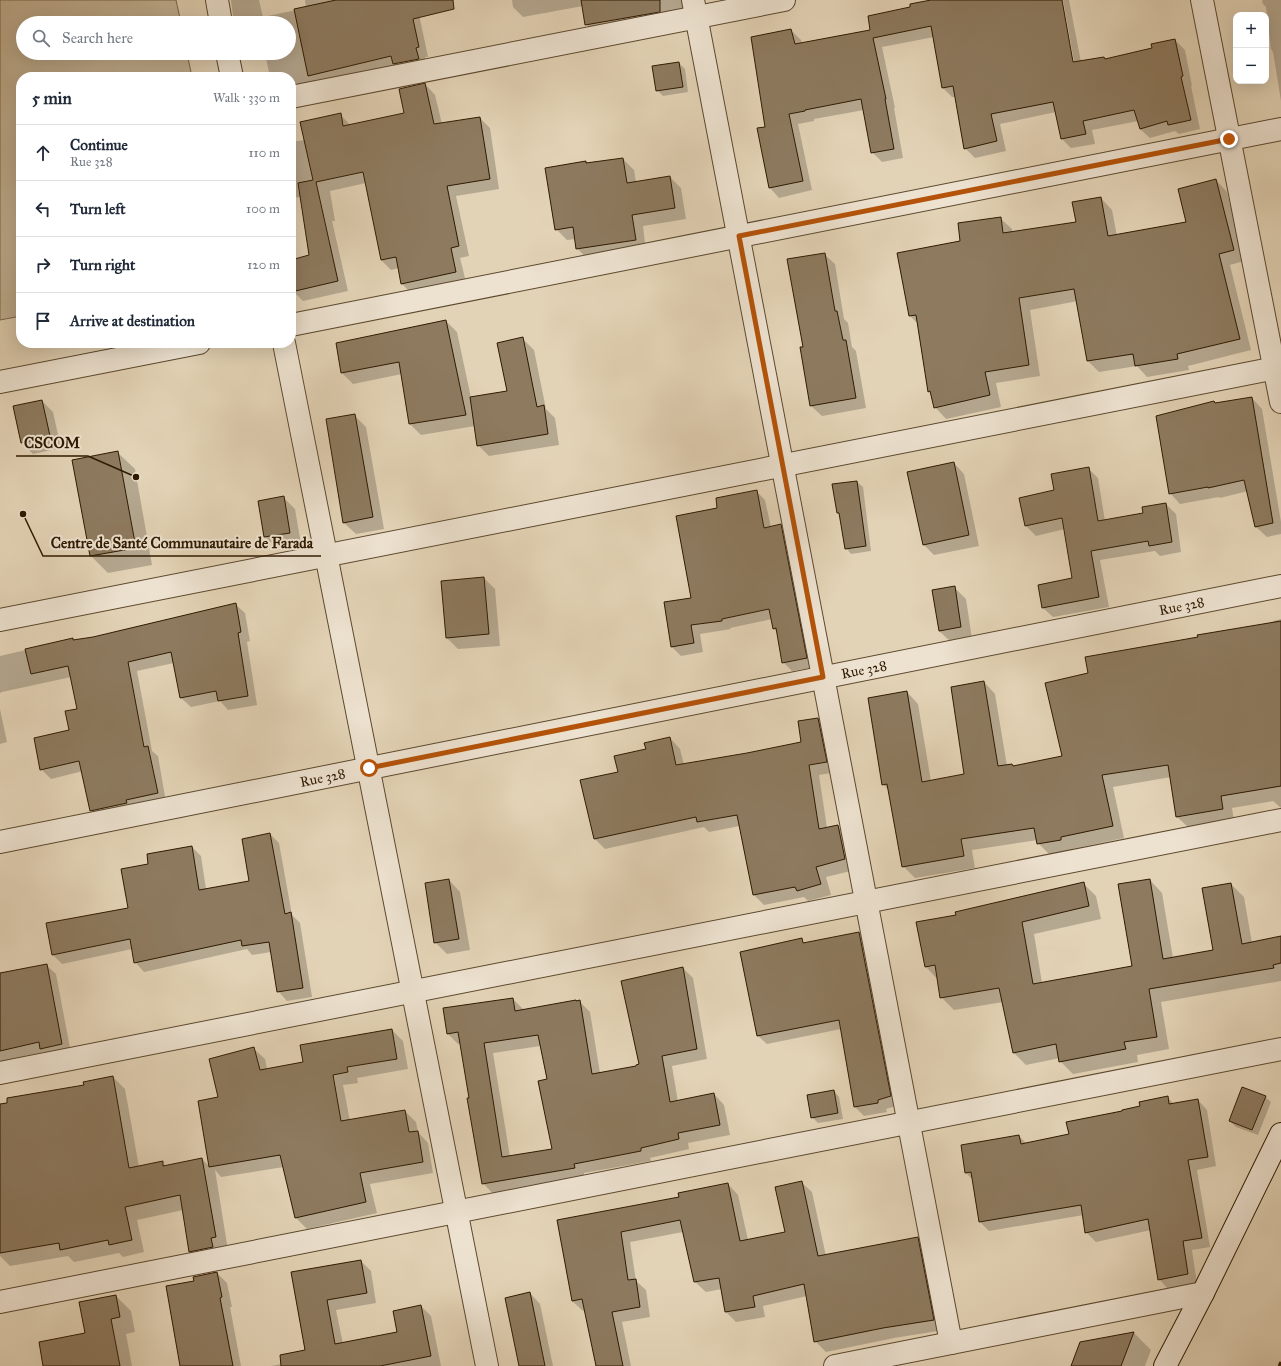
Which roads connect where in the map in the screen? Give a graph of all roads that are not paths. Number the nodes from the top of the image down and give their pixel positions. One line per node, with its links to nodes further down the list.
1 (217, 0): 5 (street)
2 (784, 0): 4 (street)
3 (1202, 0): 10 (street)
4 (695, 9): 8 (street); 11 (street)
5 (220, 16)
6 (228, 60): 7 (street)
7 (231, 72)
8 (296, 96)
9 (1281, 129): 10 (street)
10 (1229, 139): 11 (street); 15 (street)
11 (739, 236): 12 (street); 18 (street)
12 (296, 324)
13 (173, 348): 16 (street)
14 (285, 348): 19 (street)
15 (1278, 367): 17 (street); 18 (street)
16 (0, 382)
17 (1281, 402)
18 (782, 465): 19 (street); 22 (street)
19 (326, 555): 21 (street); 23 (street)
20 (1281, 586): 22 (street, Rue 328)
21 (0, 620)
22 (823, 677): 23 (street, Rue 328); 26 (street)
23 (369, 768): 25 (street, Rue 328); 27 (street)
24 (1281, 820): 26 (street)
25 (0, 842)
26 (866, 902): 27 (street); 30 (street)
27 (413, 992): 29 (street); 32 (street)
28 (1281, 1049): 30 (street)
29 (0, 1073)
30 (908, 1122): 32 (street); 35 (street)
31 (1281, 1134): 33 (street)
32 (456, 1211): 34 (street); 36 (street)
33 (1203, 1293): 35 (street); 38 (street)
34 (0, 1302)
35 (951, 1343): 37 (street)
36 (487, 1366)
37 (835, 1366)
38 (1165, 1366)

